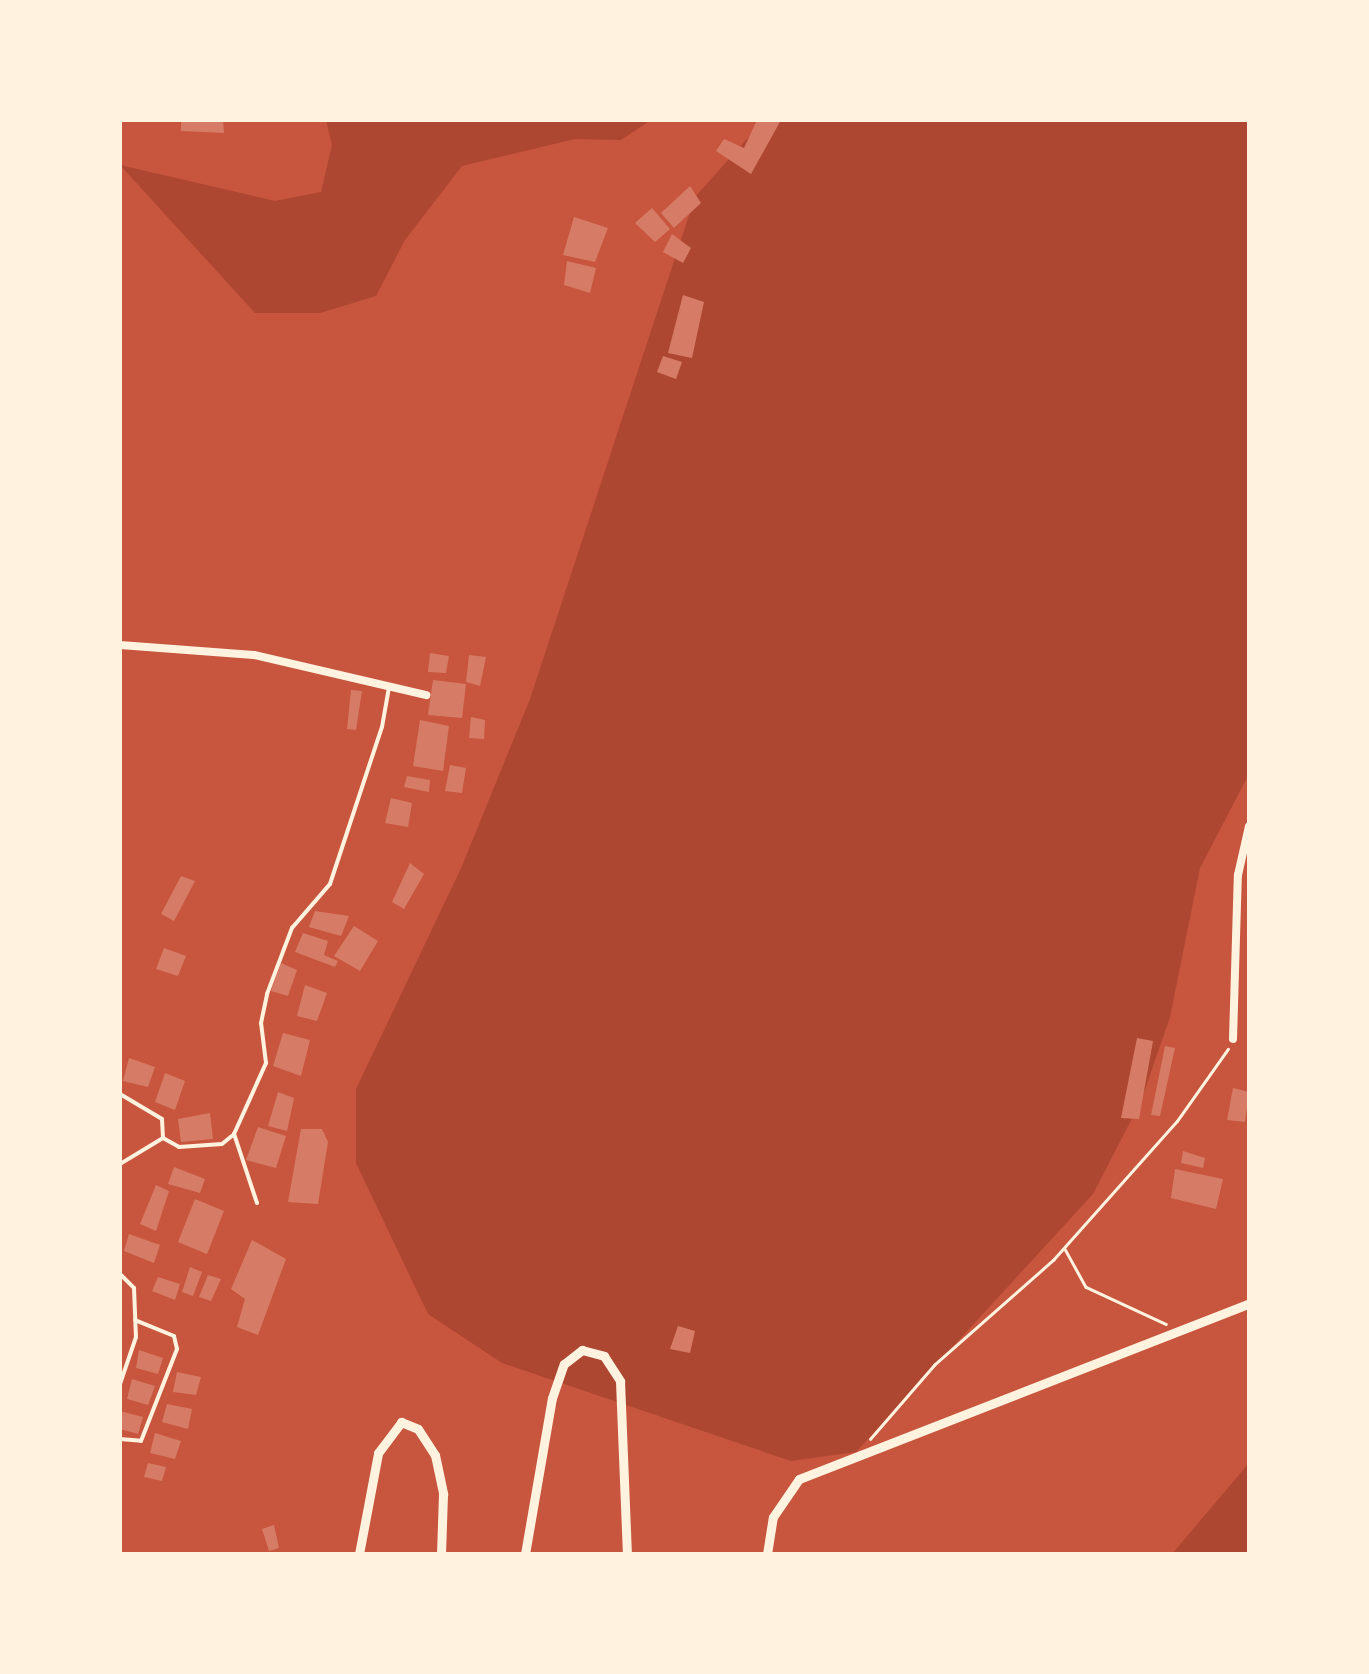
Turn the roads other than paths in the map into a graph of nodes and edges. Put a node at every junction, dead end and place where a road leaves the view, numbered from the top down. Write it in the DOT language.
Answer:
graph roads {
  1 [pos="120,646"];
  2 [pos="389,688"];
  3 [pos="426,695"];
  4 [pos="1249,826"];
  5 [pos="1234,1039"];
  6 [pos="120,1094"];
  7 [pos="234,1134"];
  8 [pos="162,1138"];
  9 [pos="120,1164"];
  10 [pos="257,1203"];
  11 [pos="120,1274"];
  12 [pos="1249,1304"];
  13 [pos="135,1320"];
  14 [pos="120,1384"];
  15 [pos="120,1439"];
  16 [pos="359,1554"];
  17 [pos="441,1554"];
  18 [pos="525,1554"];
  19 [pos="627,1554"];
  20 [pos="767,1554"];
  1 -- 2 [label="street"];
  2 -- 3 [label="street"];
  2 -- 7 [label="lane"];
  4 -- 5 [label="street"];
  6 -- 8 [label="lane"];
  7 -- 8 [label="lane"];
  7 -- 10 [label="lane"];
  8 -- 9 [label="lane"];
  11 -- 13 [label="lane"];
  12 -- 20 [label="street"];
  13 -- 14 [label="lane"];
  13 -- 15 [label="lane"];
  16 -- 17 [label="street"];
  18 -- 19 [label="street"];
}
